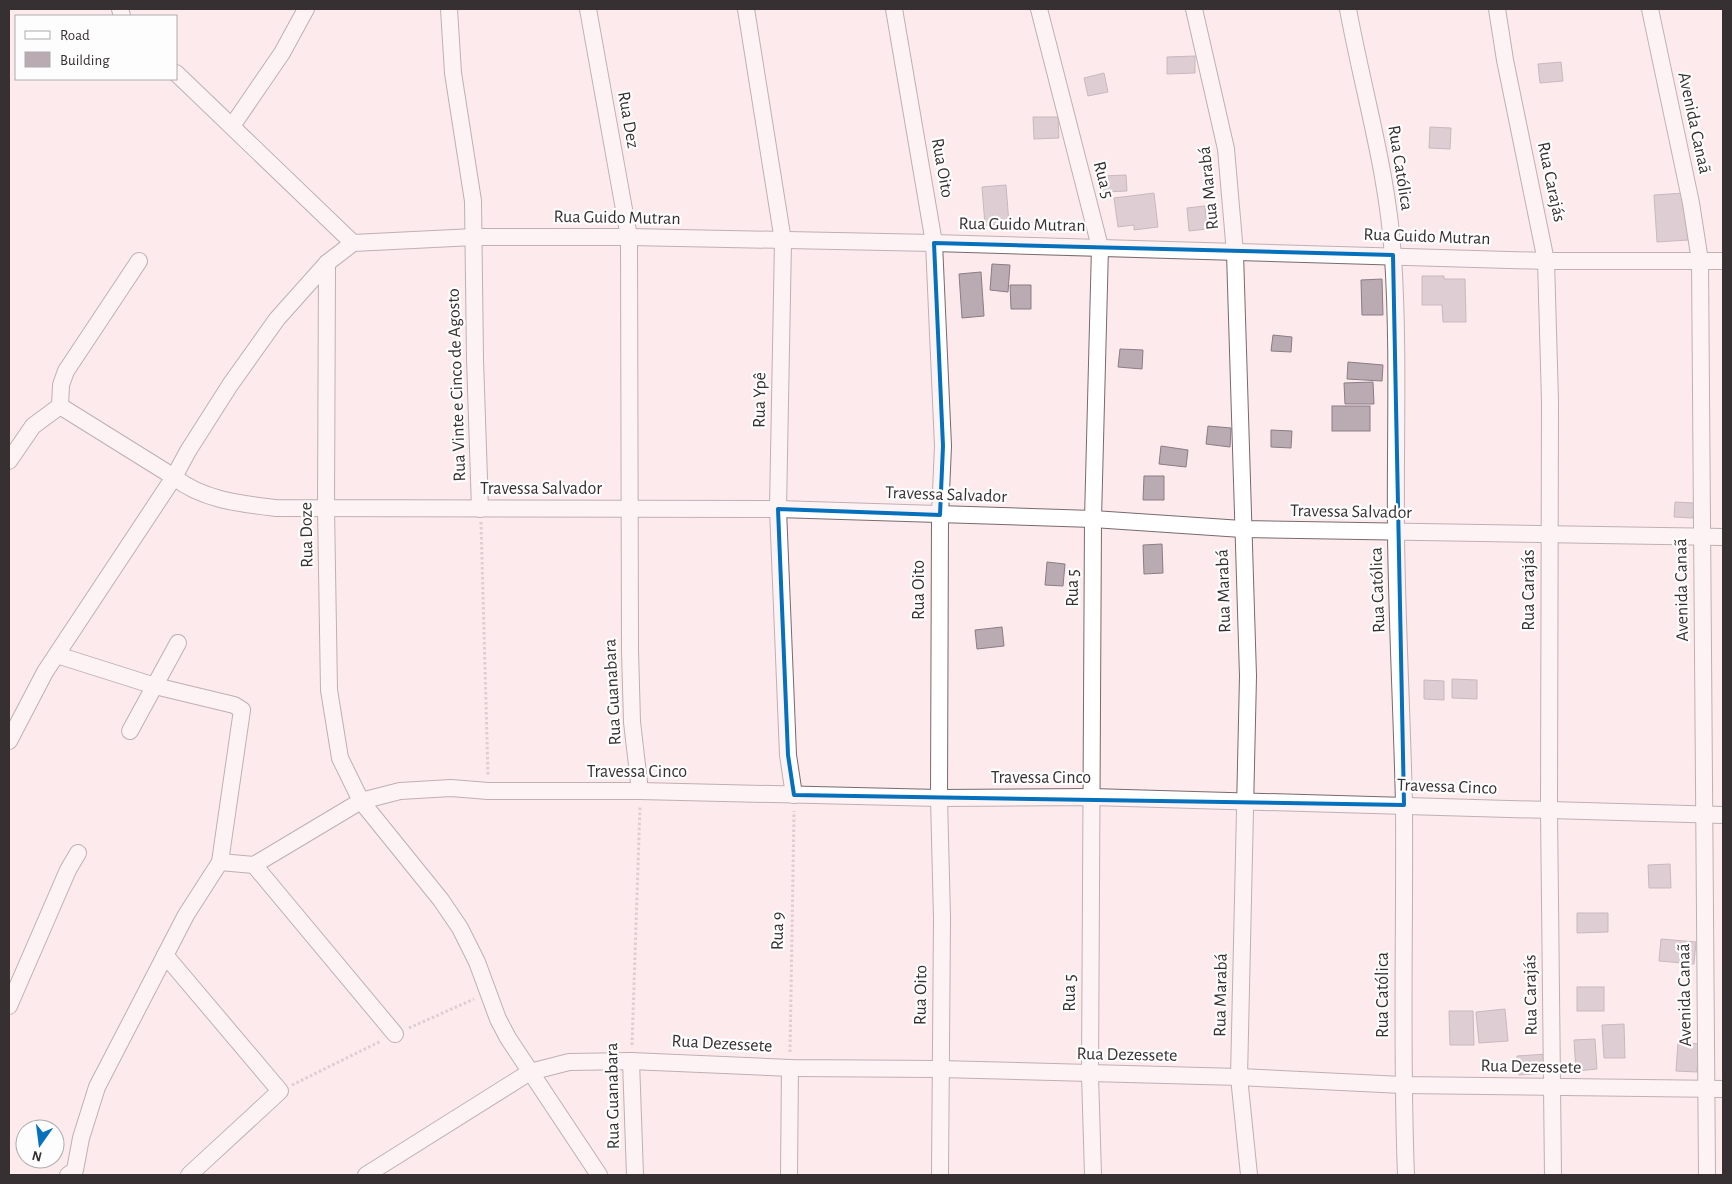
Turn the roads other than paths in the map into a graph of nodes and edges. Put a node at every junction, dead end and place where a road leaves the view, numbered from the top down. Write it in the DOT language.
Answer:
graph roads {
  1 [pos="306,9"];
  2 [pos="449,9"];
  3 [pos="588,9"];
  4 [pos="746,9"];
  5 [pos="894,9"];
  6 [pos="1039,9"];
  7 [pos="1194,9"];
  8 [pos="1348,9"];
  9 [pos="1497,9"];
  10 [pos="1650,9"];
  11 [pos="178,75"];
  12 [pos="232,126"];
  13 [pos="474,237"];
  14 [pos="629,238"];
  15 [pos="783,241"];
  16 [pos="353,243"];
  17 [pos="934,243"];
  18 [pos="1100,247"];
  19 [pos="1235,253"];
  20 [pos="1393,255"];
  21 [pos="139,261"];
  22 [pos="1546,261"];
  23 [pos="1700,261"];
  24 [pos="1723,262"];
  25 [pos="327,263"];
  26 [pos="60,406"];
  27 [pos="9,461"];
  28 [pos="174,477"];
  29 [pos="326,508"];
  30 [pos="480,509"];
  31 [pos="629,509"];
  32 [pos="778,509"];
  33 [pos="940,515"];
  34 [pos="1093,519"];
  35 [pos="1242,529"];
  36 [pos="1396,533"];
  37 [pos="1549,534"];
  38 [pos="1701,536"];
  39 [pos="1723,537"];
  40 [pos="178,643"];
  41 [pos="57,655"];
  42 [pos="155,686"];
  43 [pos="130,731"];
  44 [pos="9,741"];
  45 [pos="640,792"];
  46 [pos="794,794"];
  47 [pos="1091,797"];
  48 [pos="938,798"];
  49 [pos="361,801"];
  50 [pos="1246,801"];
  51 [pos="1404,806"];
  52 [pos="1549,810"];
  53 [pos="1704,814"];
  54 [pos="1723,815"];
  55 [pos="78,853"];
  56 [pos="220,862"];
  57 [pos="254,865"];
  58 [pos="165,955"];
  59 [pos="9,1006"];
  60 [pos="395,1034"];
  61 [pos="631,1061"];
  62 [pos="790,1068"];
  63 [pos="939,1069"];
  64 [pos="530,1072"];
  65 [pos="1090,1075"];
  66 [pos="1239,1077"];
  67 [pos="1402,1085"];
  68 [pos="1552,1088"];
  69 [pos="1723,1089"];
  70 [pos="1706,1091"];
  71 [pos="75,1174"];
  72 [pos="189,1175"];
  73 [pos="366,1175"];
  74 [pos="599,1175"];
  75 [pos="635,1175"];
  76 [pos="789,1175"];
  77 [pos="940,1175"];
  78 [pos="1093,1175"];
  79 [pos="1249,1175"];
  80 [pos="1406,1175"];
  81 [pos="1553,1175"];
  82 [pos="1707,1175"];
  1 -- 12 [label="street"];
  2 -- 13 [label="street, Rua Vinte e Cinco de Agosto"];
  3 -- 14 [label="street, Rua Dez"];
  4 -- 15 [label="street, Rua Ypê"];
  5 -- 17 [label="street, Rua Oito"];
  6 -- 18 [label="street, Rua 5"];
  7 -- 19 [label="street, Rua Marabá"];
  8 -- 20 [label="street, Rua Católica"];
  9 -- 22 [label="street, Rua Carajás"];
  10 -- 23 [label="street, Avenida Canaã"];
  11 -- 12 [label="street"];
  12 -- 16 [label="street"];
  13 -- 14 [label="street, Rua Guido Mutran"];
  13 -- 16 [label="street, Rua Guido Mutran"];
  13 -- 30 [label="street, Rua Vinte e Cinco de Agosto"];
  14 -- 15 [label="street, Rua Guido Mutran"];
  14 -- 31 [label="street, Rua Guanabara"];
  15 -- 17 [label="street, Rua Guido Mutran"];
  15 -- 32 [label="street, Rua Ypê"];
  16 -- 25 [label="street"];
  17 -- 18 [label="street, Rua Guido Mutran"];
  17 -- 33 [label="street, Rua Oito"];
  18 -- 19 [label="street, Rua Guido Mutran"];
  18 -- 34 [label="street, Rua 5"];
  19 -- 20 [label="street, Rua Guido Mutran"];
  19 -- 35 [label="street, Rua Marabá"];
  20 -- 22 [label="street, Rua Guido Mutran"];
  20 -- 36 [label="street, Rua Católica"];
  21 -- 26 [label="street"];
  22 -- 23 [label="street, Rua Guido Mutran"];
  22 -- 37 [label="street, Rua Carajás"];
  23 -- 24 [label="street, Rua Guido Mutran"];
  23 -- 38 [label="street, Avenida Canaã"];
  25 -- 28 [label="street"];
  25 -- 29 [label="street, Rua Doze"];
  26 -- 27 [label="street"];
  26 -- 28 [label="street, Travessa Salvador"];
  28 -- 29 [label="street, Travessa Salvador"];
  28 -- 41 [label="street"];
  29 -- 30 [label="street, Travessa Salvador"];
  29 -- 49 [label="street, Rua Doze"];
  30 -- 31 [label="street, Travessa Salvador"];
  31 -- 32 [label="street, Travessa Salvador"];
  31 -- 45 [label="street, Rua Guanabara"];
  32 -- 33 [label="street, Travessa Salvador"];
  32 -- 46 [label="street, Rua Ypê"];
  33 -- 34 [label="street, Travessa Salvador"];
  33 -- 48 [label="street, Rua Oito"];
  34 -- 35 [label="street, Travessa Salvador"];
  34 -- 47 [label="street, Rua 5"];
  35 -- 36 [label="street, Travessa Salvador"];
  35 -- 50 [label="street, Rua Marabá"];
  36 -- 37 [label="street, Travessa Salvador"];
  36 -- 51 [label="street, Rua Católica"];
  37 -- 38 [label="street, Travessa Salvador"];
  37 -- 52 [label="street, Rua Carajás"];
  38 -- 39 [label="street, Travessa Salvador"];
  38 -- 53 [label="street, Avenida Canaã"];
  40 -- 42 [label="street"];
  41 -- 42 [label="street"];
  41 -- 44 [label="street"];
  42 -- 43 [label="street"];
  42 -- 56 [label="street"];
  45 -- 46 [label="street, Travessa Cinco"];
  45 -- 49 [label="street, Travessa Cinco"];
  46 -- 48 [label="street, Travessa Cinco"];
  47 -- 48 [label="street, Travessa Cinco"];
  47 -- 50 [label="street, Travessa Cinco"];
  47 -- 65 [label="street, Rua 5"];
  48 -- 63 [label="street, Rua Oito"];
  49 -- 57 [label="street, Travessa Cinco"];
  49 -- 64 [label="street, Rua Doze"];
  50 -- 51 [label="street, Travessa Cinco"];
  50 -- 66 [label="street, Rua Marabá"];
  51 -- 52 [label="street, Travessa Cinco"];
  51 -- 67 [label="street, Rua Católica"];
  52 -- 53 [label="street, Travessa Cinco"];
  52 -- 68 [label="street, Rua Carajás"];
  53 -- 54 [label="street, Travessa Cinco"];
  53 -- 70 [label="street, Avenida Canaã"];
  55 -- 59 [label="street"];
  56 -- 57 [label="street"];
  56 -- 58 [label="street"];
  57 -- 60 [label="street"];
  58 -- 71 [label="street"];
  58 -- 72 [label="street"];
  61 -- 62 [label="street, Rua Dezessete"];
  61 -- 64 [label="street, Rua Dezessete"];
  61 -- 75 [label="street, Rua Guanabara"];
  62 -- 63 [label="street, Rua Dezessete"];
  62 -- 76 [label="street"];
  63 -- 65 [label="street, Rua Dezessete"];
  63 -- 77 [label="street, Rua Oito"];
  64 -- 73 [label="street, Rua Dezessete"];
  64 -- 74 [label="street, Rua Doze"];
  65 -- 66 [label="street, Rua Dezessete"];
  65 -- 78 [label="street, Rua 5"];
  66 -- 67 [label="street, Rua Dezessete"];
  66 -- 79 [label="street, Rua Marabá"];
  67 -- 68 [label="street, Rua Dezessete"];
  67 -- 80 [label="street, Rua Católica"];
  68 -- 70 [label="street, Rua Dezessete"];
  68 -- 81 [label="street, Rua Carajás"];
  69 -- 70 [label="street, Rua Dezessete"];
  70 -- 82 [label="street, Avenida Canaã"];
}
